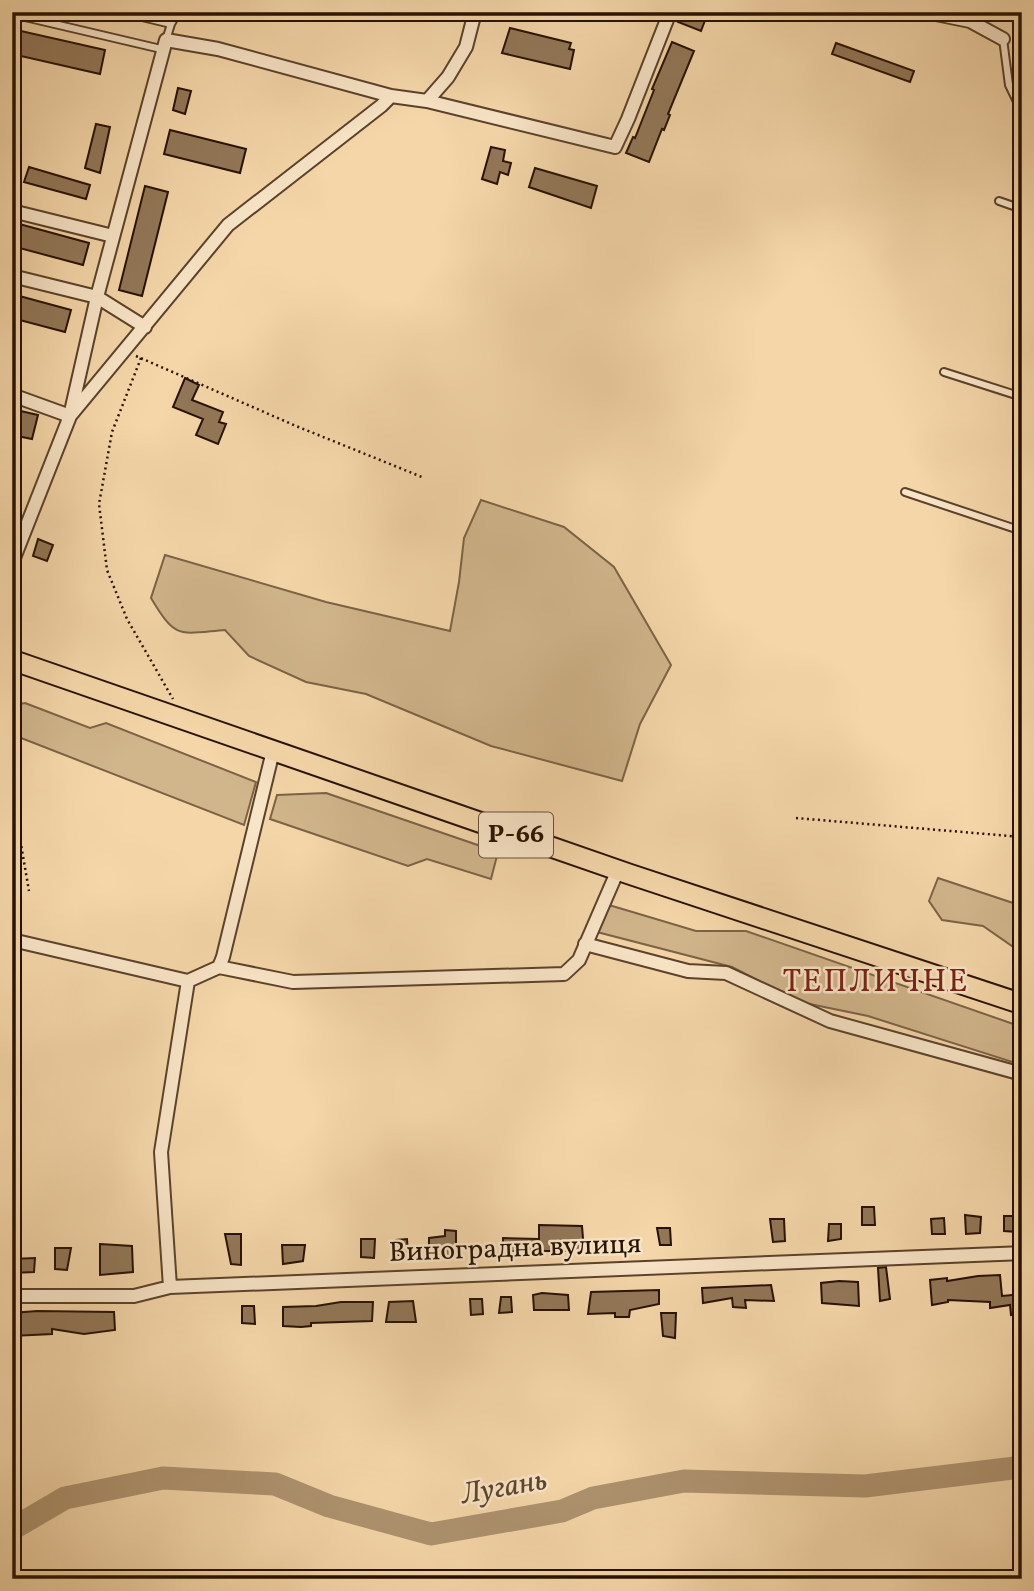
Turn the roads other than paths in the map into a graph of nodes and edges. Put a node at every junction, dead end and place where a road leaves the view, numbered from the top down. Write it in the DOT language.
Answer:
graph roads {
  1 [pos="121,12"];
  2 [pos="177,12"];
  3 [pos="475,12"];
  4 [pos="670,12"];
  5 [pos="926,12"];
  6 [pos="12,14"];
  7 [pos="171,24"];
  8 [pos="1003,39"];
  9 [pos="163,45"];
  10 [pos="391,96"];
  11 [pos="427,101"];
  12 [pos="1022,112"];
  13 [pos="999,201"];
  14 [pos="1022,209"];
  15 [pos="12,211"];
  16 [pos="113,236"];
  17 [pos="12,276"];
  18 [pos="97,297"];
  19 [pos="145,327"];
  20 [pos="944,372"];
  21 [pos="12,395"];
  22 [pos="1022,397"];
  23 [pos="70,416"];
  24 [pos="905,492"];
  25 [pos="1022,531"];
  26 [pos="12,563"];
  27 [pos="12,660"];
  28 [pos="273,751"];
  29 [pos="618,870"];
  30 [pos="12,940"];
  31 [pos="585,944"];
  32 [pos="219,967"];
  33 [pos="188,981"];
  34 [pos="1022,1004"];
  35 [pos="1022,1074"];
  36 [pos="1022,1253"];
  37 [pos="170,1287"];
  38 [pos="12,1296"];
  1 -- 7 [label="lane"];
  2 -- 7 [label="lane"];
  3 -- 11 [label="street"];
  4 -- 11 [label="street"];
  5 -- 8 [label="street"];
  6 -- 9 [label="lane"];
  7 -- 9 [label="lane"];
  8 -- 12 [label="lane"];
  9 -- 10 [label="street"];
  9 -- 16 [label="street"];
  10 -- 11 [label="street"];
  10 -- 19 [label="street"];
  13 -- 14 [label="lane"];
  15 -- 16 [label="street"];
  16 -- 18 [label="street"];
  17 -- 18 [label="street"];
  18 -- 19 [label="street"];
  18 -- 23 [label="street"];
  19 -- 23 [label="street"];
  20 -- 22 [label="lane"];
  21 -- 23 [label="street"];
  23 -- 26 [label="street"];
  24 -- 25 [label="lane"];
  27 -- 28 [label="main road, Р-66"];
  28 -- 29 [label="main road, Р-66"];
  28 -- 32 [label="street"];
  29 -- 31 [label="street"];
  29 -- 34 [label="main road, Р-66"];
  30 -- 33 [label="street"];
  31 -- 32 [label="street"];
  31 -- 35 [label="street"];
  32 -- 33 [label="street"];
  33 -- 37 [label="street"];
  36 -- 37 [label="street, Виноградна вулиця"];
  37 -- 38 [label="street, Виноградна вулиця"];
}
